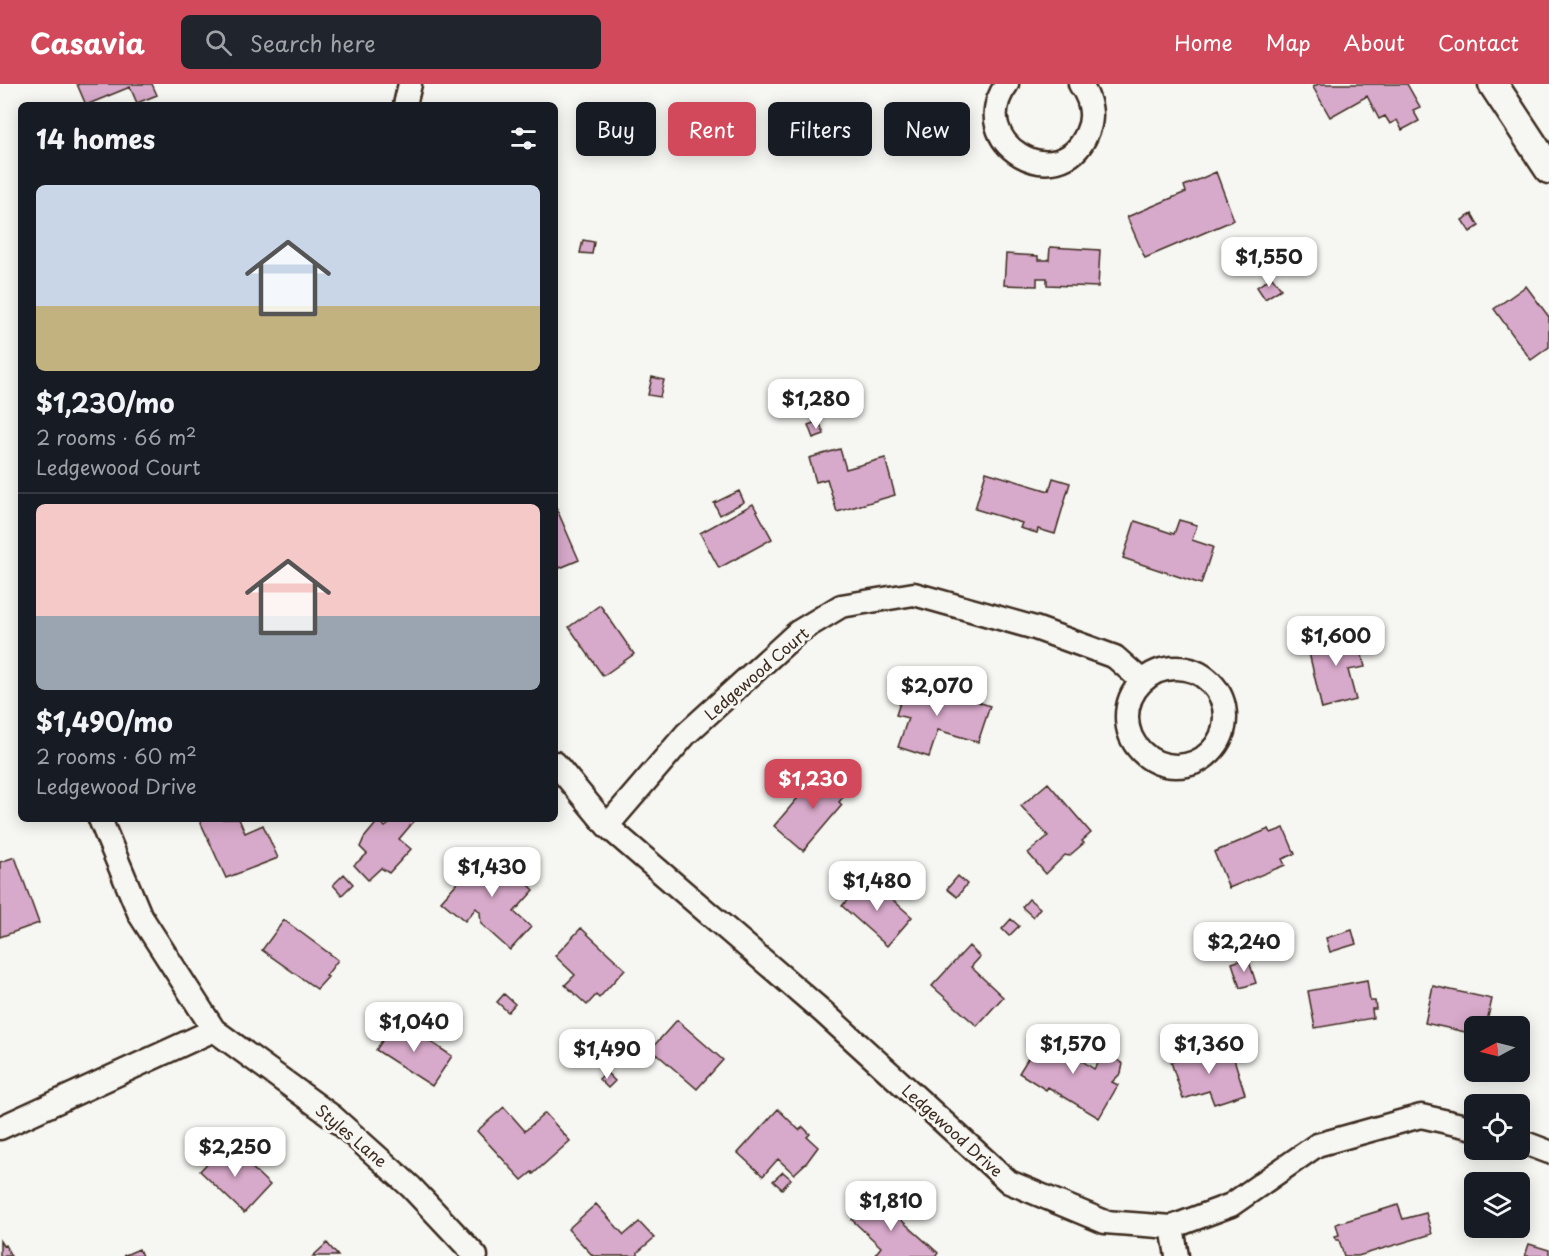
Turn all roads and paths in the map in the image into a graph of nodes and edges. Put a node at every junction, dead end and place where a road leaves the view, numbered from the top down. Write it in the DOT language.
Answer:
graph roads {
  1 [pos="410,84"];
  2 [pos="1007,84"];
  3 [pos="1493,84"];
  4 [pos="1088,86"];
  5 [pos="406,102"];
  6 [pos="1549,169"];
  7 [pos="1142,681"];
  8 [pos="558,767"];
  9 [pos="101,822"];
  10 [pos="607,826"];
  11 [pos="214,1030"];
  12 [pos="1464,1126"];
  13 [pos="0,1128"];
  14 [pos="1530,1145"];
  15 [pos="1549,1152"];
  16 [pos="1172,1227"];
  17 [pos="476,1256"];
  18 [pos="1177,1256"];
  1 -- 5 [label="street"];
  2 -- 4 [label="street"];
  3 -- 6 [label="street"];
  7 -- 7 [label="street"];
  7 -- 10 [label="street, Ledgewood Court"];
  8 -- 10 [label="street, Ledgewood Drive"];
  9 -- 11 [label="street, Styles Lane"];
  10 -- 16 [label="street, Ledgewood Drive"];
  11 -- 13 [label="street"];
  11 -- 17 [label="street, Styles Lane"];
  12 -- 16 [label="street, Ledgewood Drive"];
  14 -- 15 [label="street"];
  16 -- 18 [label="street"];
}
